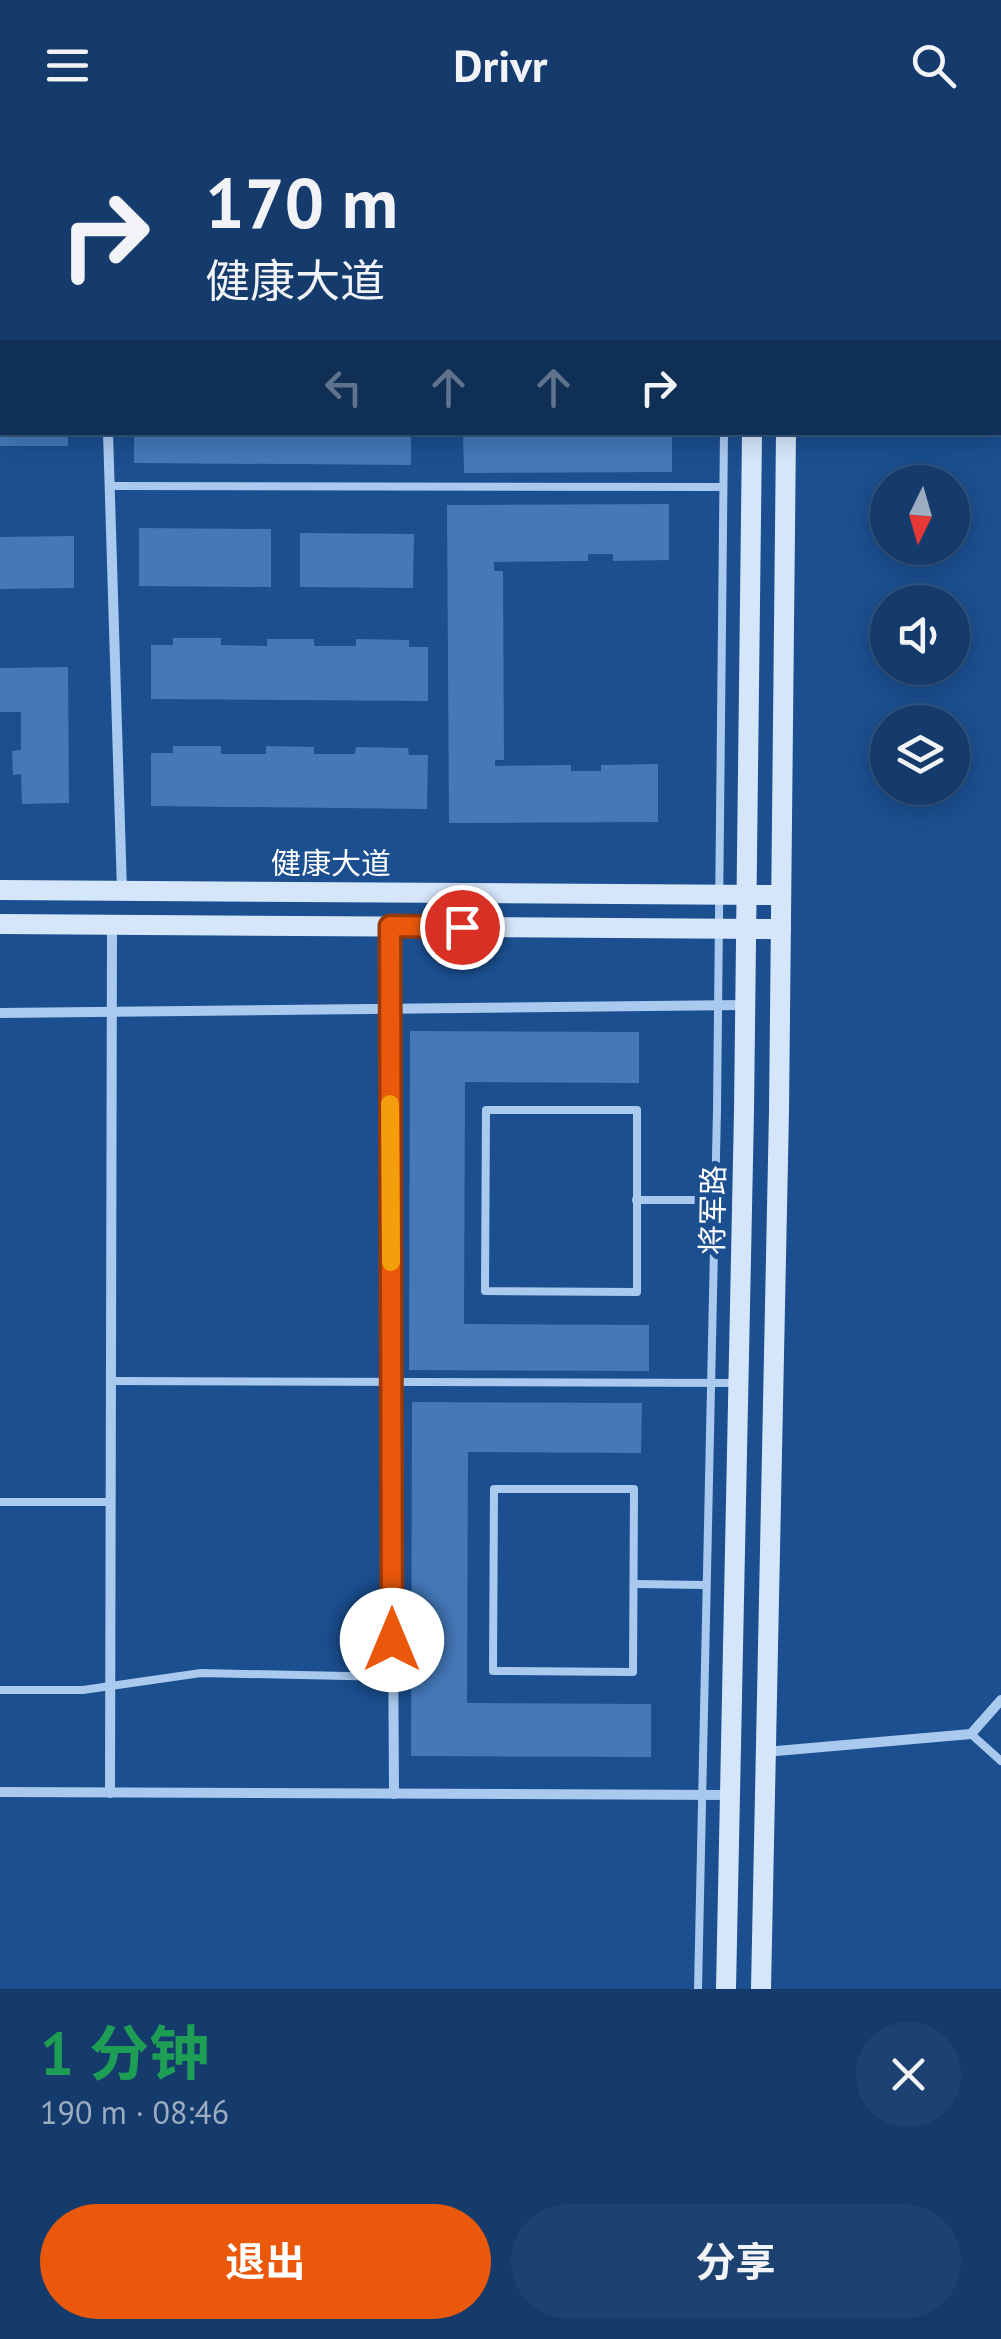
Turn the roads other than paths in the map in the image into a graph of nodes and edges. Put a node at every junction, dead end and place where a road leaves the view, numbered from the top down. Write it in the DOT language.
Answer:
graph roads {
  1 [pos="108,435"];
  2 [pos="724,435"];
  3 [pos="752,435"];
  4 [pos="786,435"];
  5 [pos="110,486"];
  6 [pos="723,487"];
  7 [pos="0,890"];
  8 [pos="122,891"];
  9 [pos="718,894"];
  10 [pos="747,894"];
  11 [pos="782,895"];
  12 [pos="0,924"];
  13 [pos="112,925"];
  14 [pos="390,926"];
  15 [pos="718,928"];
  16 [pos="746,929"];
  17 [pos="781,929"];
  18 [pos="746,1005"];
  19 [pos="718,1006"];
  20 [pos="390,1009"];
  21 [pos="112,1012"];
  22 [pos="0,1013"];
  23 [pos="636,1200"];
  24 [pos="714,1200"];
  25 [pos="111,1381"];
  26 [pos="392,1382"];
  27 [pos="711,1383"];
  28 [pos="739,1383"];
  29 [pos="0,1502"];
  30 [pos="110,1502"];
  31 [pos="634,1584"];
  32 [pos="706,1585"];
  33 [pos="393,1677"];
  34 [pos="110,1686"];
  35 [pos="0,1690"];
  36 [pos="1001,1700"];
  37 [pos="971,1734"];
  38 [pos="766,1752"];
  39 [pos="1001,1761"];
  40 [pos="0,1792"];
  41 [pos="110,1793"];
  42 [pos="394,1794"];
  43 [pos="702,1795"];
  44 [pos="730,1795"];
  45 [pos="698,1989"];
  46 [pos="726,1989"];
  47 [pos="761,1989"];
  1 -- 5 [label="street"];
  2 -- 6 [label="lane"];
  3 -- 10 [label="main road, 将军路"];
  4 -- 11 [label="main road"];
  5 -- 6 [label="lane"];
  5 -- 8 [label="street"];
  6 -- 9 [label="lane"];
  7 -- 8 [label="main road, 健康大道"];
  8 -- 9 [label="main road, 健康大道"];
  9 -- 10 [label="main road, 健康大道"];
  9 -- 15 [label="lane"];
  10 -- 11 [label="main road, 健康大道"];
  10 -- 16 [label="main road, 将军路"];
  11 -- 17 [label="main road"];
  12 -- 13 [label="main road"];
  13 -- 14 [label="main road"];
  13 -- 21 [label="street"];
  14 -- 15 [label="main road"];
  14 -- 20 [label="street"];
  15 -- 16 [label="main road"];
  15 -- 19 [label="lane"];
  16 -- 17 [label="main road"];
  16 -- 18 [label="main road, 将军路"];
  17 -- 38 [label="main road"];
  18 -- 19 [label="street"];
  18 -- 28 [label="main road, 将军路"];
  19 -- 20 [label="street"];
  19 -- 24 [label="lane"];
  20 -- 21 [label="street"];
  20 -- 26 [label="street"];
  21 -- 22 [label="street"];
  21 -- 25 [label="street"];
  23 -- 23 [label="lane"];
  23 -- 24 [label="lane"];
  24 -- 27 [label="lane"];
  25 -- 26 [label="lane"];
  25 -- 30 [label="street"];
  26 -- 27 [label="lane"];
  26 -- 33 [label="street"];
  27 -- 28 [label="lane"];
  27 -- 32 [label="lane"];
  28 -- 44 [label="main road, 将军路"];
  29 -- 30 [label="lane"];
  30 -- 34 [label="street"];
  31 -- 31 [label="lane"];
  31 -- 32 [label="lane"];
  32 -- 43 [label="lane"];
  33 -- 34 [label="lane"];
  33 -- 42 [label="street"];
  34 -- 35 [label="lane"];
  34 -- 41 [label="street"];
  36 -- 37 [label="street"];
  37 -- 38 [label="street"];
  37 -- 39 [label="lane"];
  38 -- 47 [label="main road"];
  40 -- 41 [label="street"];
  41 -- 42 [label="street"];
  42 -- 43 [label="street"];
  43 -- 44 [label="street"];
  43 -- 45 [label="lane"];
  44 -- 46 [label="main road, 将军路"];
}
